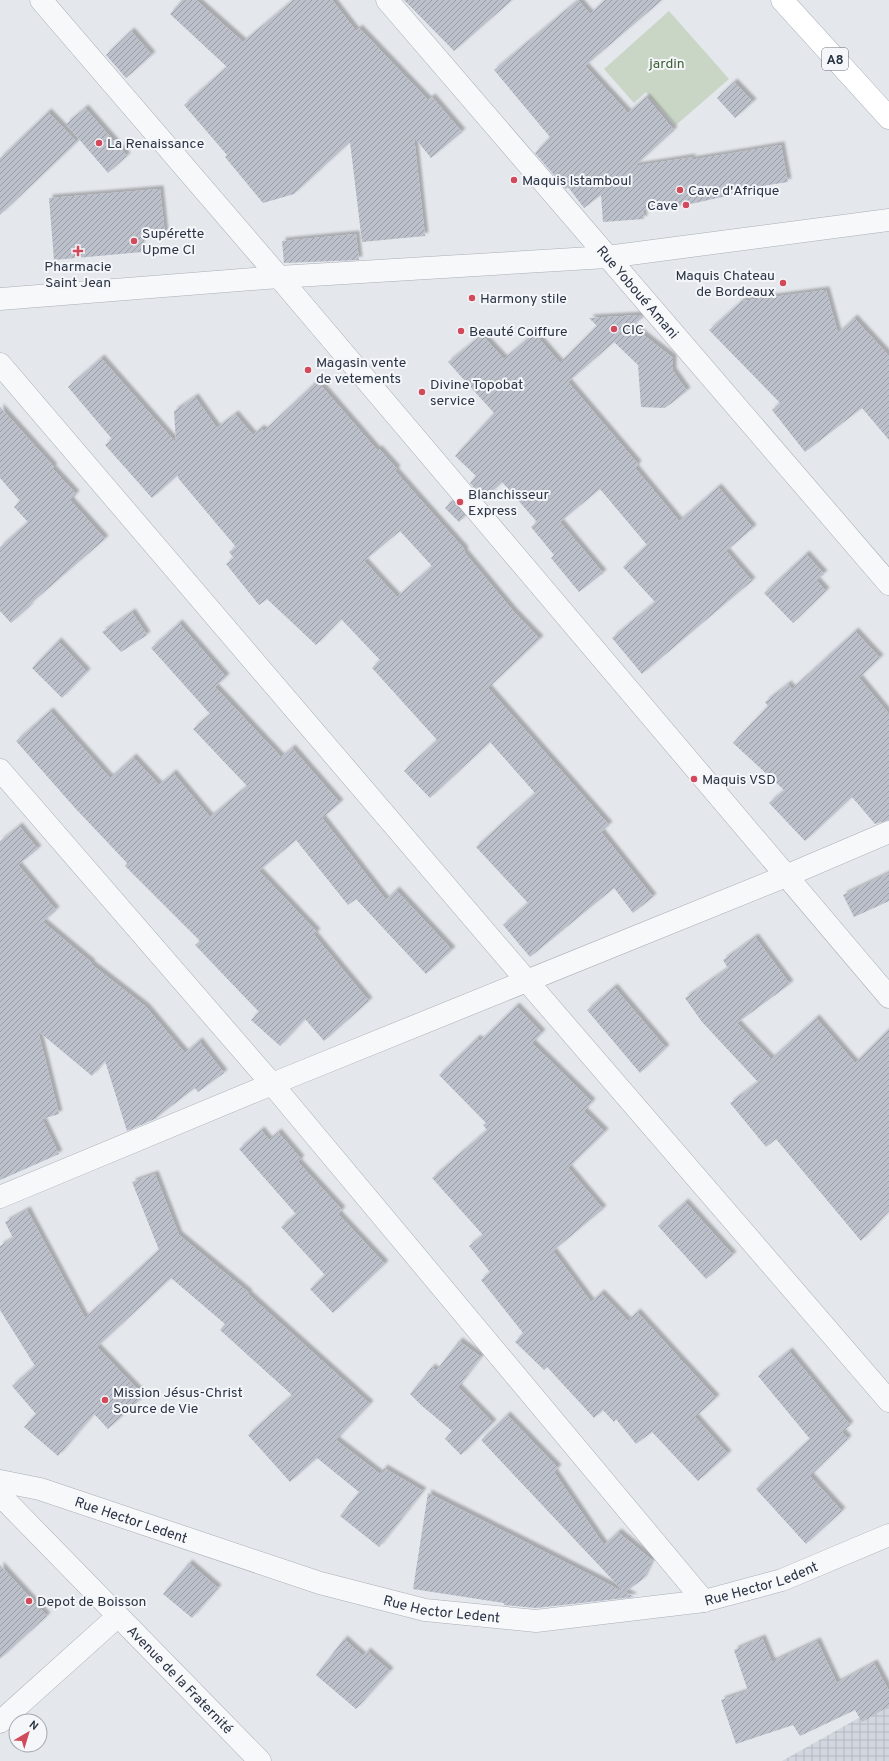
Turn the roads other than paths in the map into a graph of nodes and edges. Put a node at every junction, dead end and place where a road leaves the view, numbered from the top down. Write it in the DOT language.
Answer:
graph roads {
  1 [pos="41,0"];
  2 [pos="388,0"];
  3 [pos="791,3"];
  4 [pos="889,118"];
  5 [pos="889,220"];
  6 [pos="607,257"];
  7 [pos="279,277"];
  8 [pos="0,299"];
  9 [pos="0,364"];
  10 [pos="889,584"];
  11 [pos="0,770"];
  12 [pos="889,832"];
  13 [pos="786,876"];
  14 [pos="527,981"];
  15 [pos="889,997"];
  16 [pos="272,1084"];
  17 [pos="0,1197"];
  18 [pos="889,1401"];
  19 [pos="0,1481"];
  20 [pos="0,1495"];
  21 [pos="889,1535"];
  22 [pos="704,1601"];
  23 [pos="118,1616"];
  24 [pos="0,1722"];
  25 [pos="260,1761"];
  1 -- 7 [label="street"];
  2 -- 6 [label="street, Rue Yoboué Amani"];
  3 -- 4 [label="main road, A8"];
  5 -- 6 [label="street"];
  6 -- 7 [label="street"];
  6 -- 10 [label="street, Rue Yoboué Amani"];
  7 -- 8 [label="street"];
  7 -- 13 [label="street"];
  9 -- 14 [label="street"];
  11 -- 16 [label="street"];
  12 -- 13 [label="street"];
  13 -- 14 [label="street"];
  13 -- 15 [label="street"];
  14 -- 16 [label="street"];
  14 -- 18 [label="street"];
  16 -- 17 [label="street"];
  16 -- 22 [label="street"];
  19 -- 22 [label="street, Rue Hector Ledent"];
  20 -- 23 [label="street, Avenue de la Fraternité"];
  21 -- 22 [label="street, Rue Hector Ledent"];
  23 -- 24 [label="street"];
  23 -- 25 [label="street, Avenue de la Fraternité"];
}
